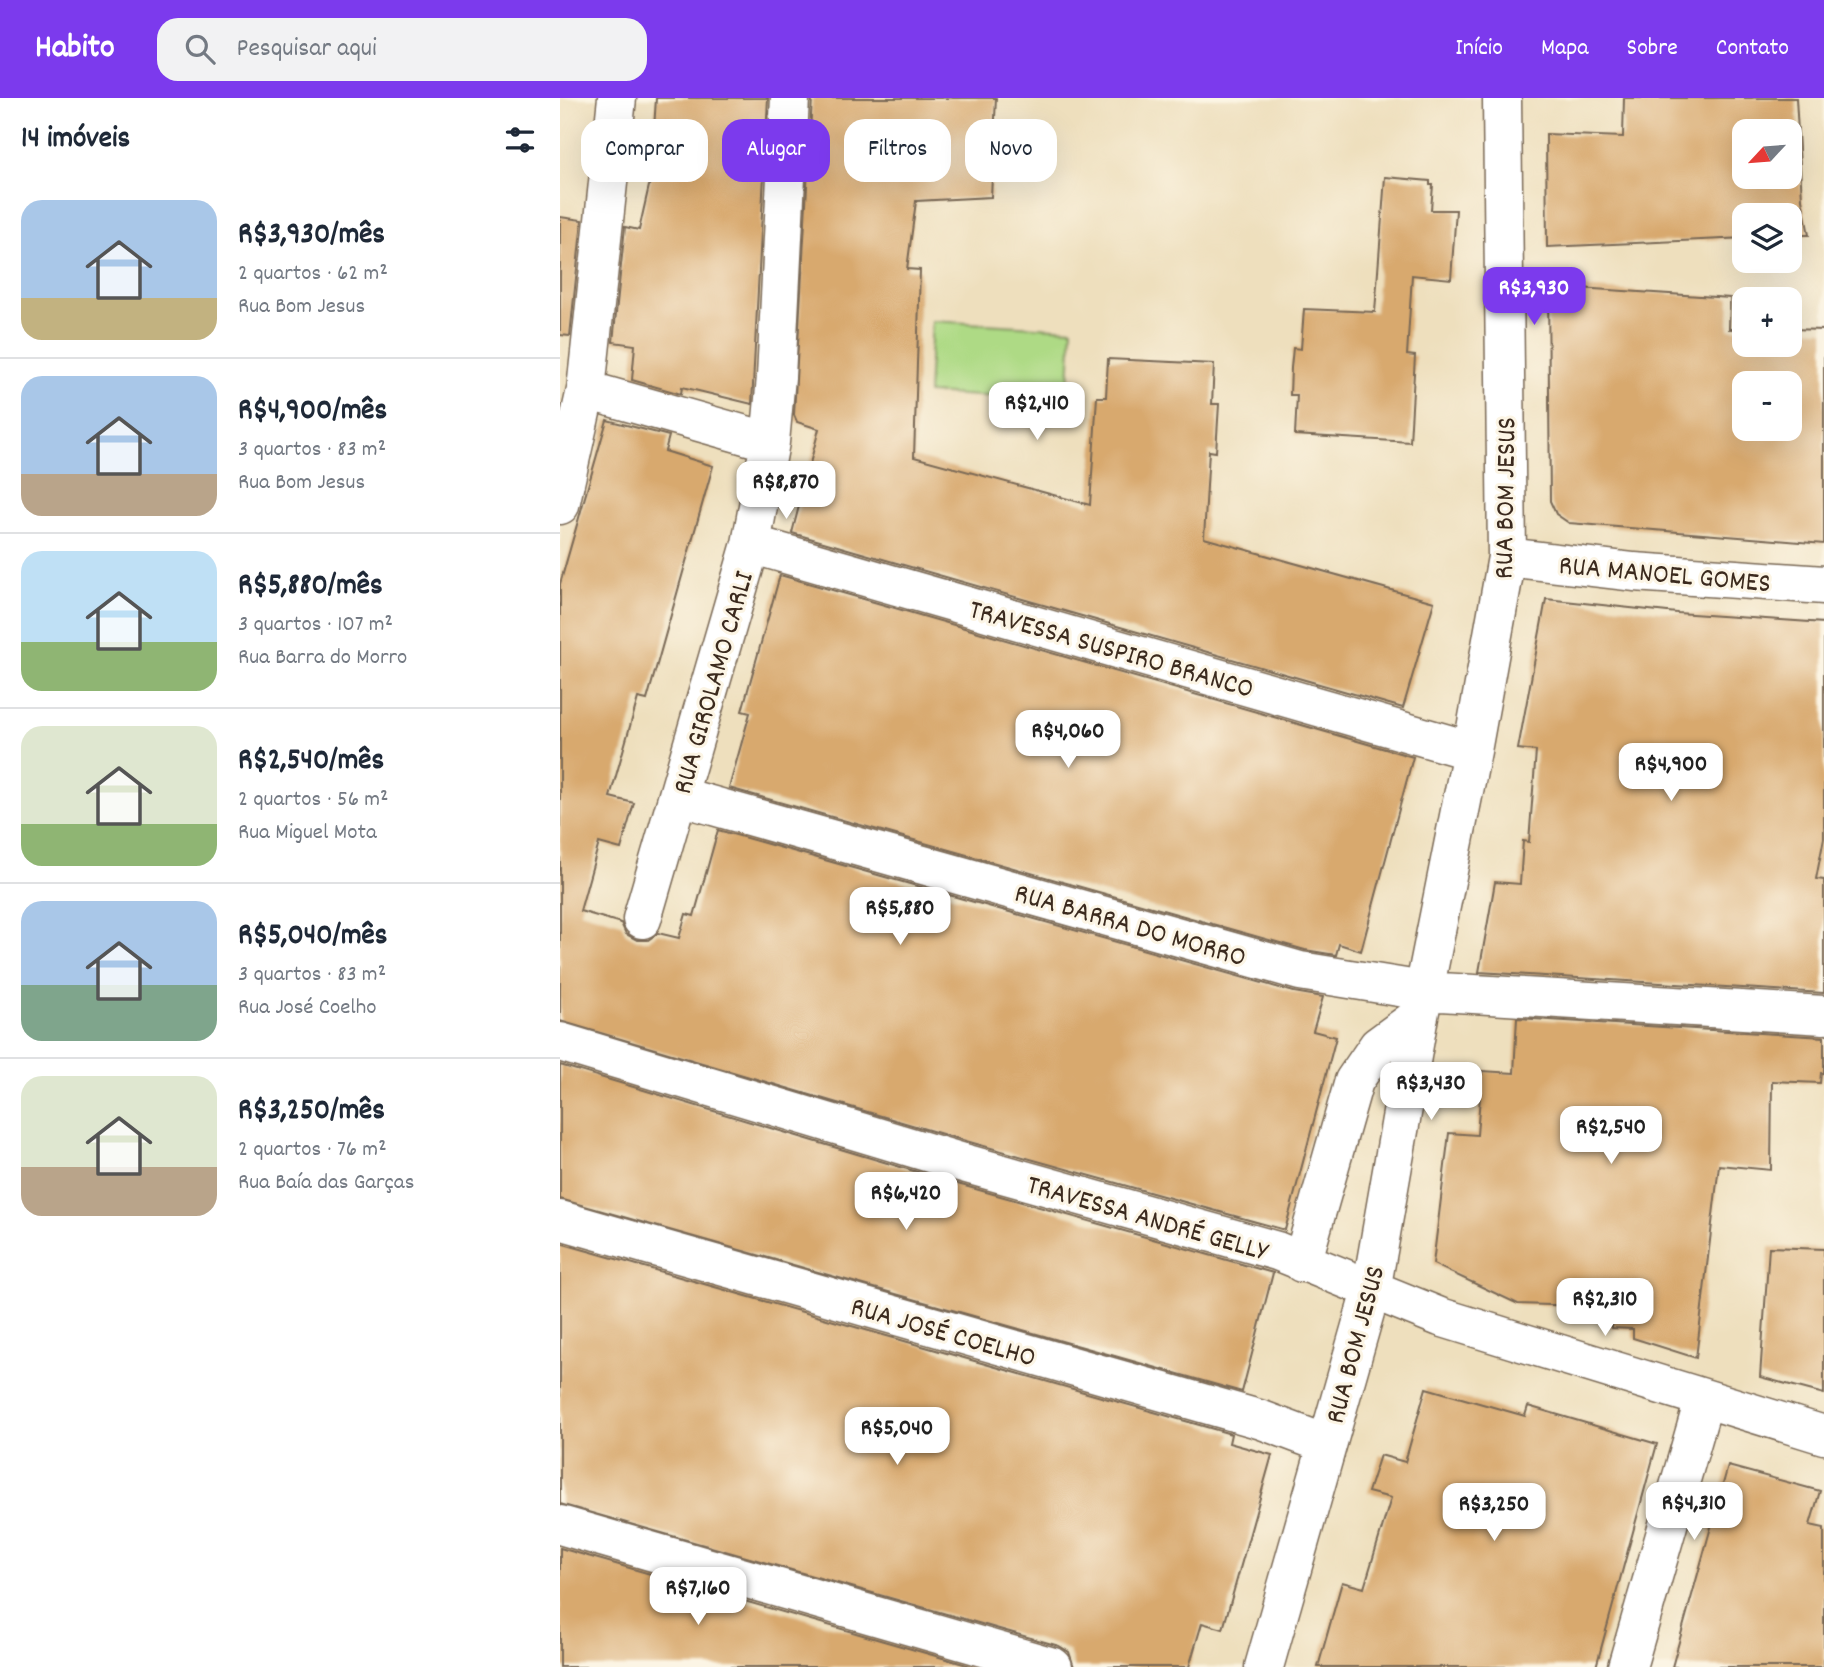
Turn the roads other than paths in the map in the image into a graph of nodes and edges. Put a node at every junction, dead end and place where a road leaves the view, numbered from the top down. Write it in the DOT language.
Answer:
graph roads {
  1 [pos="617,98"];
  2 [pos="790,98"];
  3 [pos="1502,98"];
  4 [pos="586,390"];
  5 [pos="770,442"];
  6 [pos="560,505"];
  7 [pos="751,544"];
  8 [pos="1507,557"];
  9 [pos="1824,585"];
  10 [pos="1472,751"];
  11 [pos="678,796"];
  12 [pos="642,919"];
  13 [pos="1422,1003"];
  14 [pos="1824,1015"];
  15 [pos="560,1042"];
  16 [pos="560,1220"];
  17 [pos="1302,1263"];
  18 [pos="1371,1291"];
  19 [pos="1704,1400"];
  20 [pos="1824,1434"];
  21 [pos="1326,1444"];
  22 [pos="560,1525"];
  23 [pos="1053,1667"];
  24 [pos="1264,1667"];
  25 [pos="1627,1667"];
  1 -- 4 [label="street"];
  2 -- 5 [label="street, RUA GIROLAMO CARLI"];
  3 -- 8 [label="street, RUA BOM JESUS"];
  4 -- 5 [label="street"];
  4 -- 6 [label="street"];
  5 -- 7 [label="street, RUA GIROLAMO CARLI"];
  7 -- 10 [label="street, TRAVESSA SUSPIRO BRANCO"];
  7 -- 11 [label="street, RUA GIROLAMO CARLI"];
  8 -- 9 [label="street, RUA MANOEL GOMES"];
  8 -- 10 [label="street, RUA BOM JESUS"];
  10 -- 13 [label="street, RUA BOM JESUS"];
  11 -- 12 [label="street, RUA GIROLAMO CARLI"];
  11 -- 13 [label="street, RUA BARRA DO MORRO"];
  13 -- 14 [label="street, RUA BARRA DO MORRO"];
  13 -- 17 [label="street"];
  13 -- 18 [label="street, RUA BOM JESUS"];
  15 -- 17 [label="street, TRAVESSA ANDRÉ GELLY"];
  16 -- 21 [label="street, RUA JOSÉ COELHO"];
  17 -- 18 [label="street, TRAVESSA ANDRÉ GELLY"];
  18 -- 19 [label="street, TRAVESSA ANDRÉ GELLY"];
  18 -- 21 [label="street, RUA BOM JESUS"];
  19 -- 20 [label="street, TRAVESSA ANDRÉ GELLY"];
  19 -- 25 [label="street"];
  21 -- 24 [label="street, RUA BOM JESUS"];
  22 -- 23 [label="street"];
}
